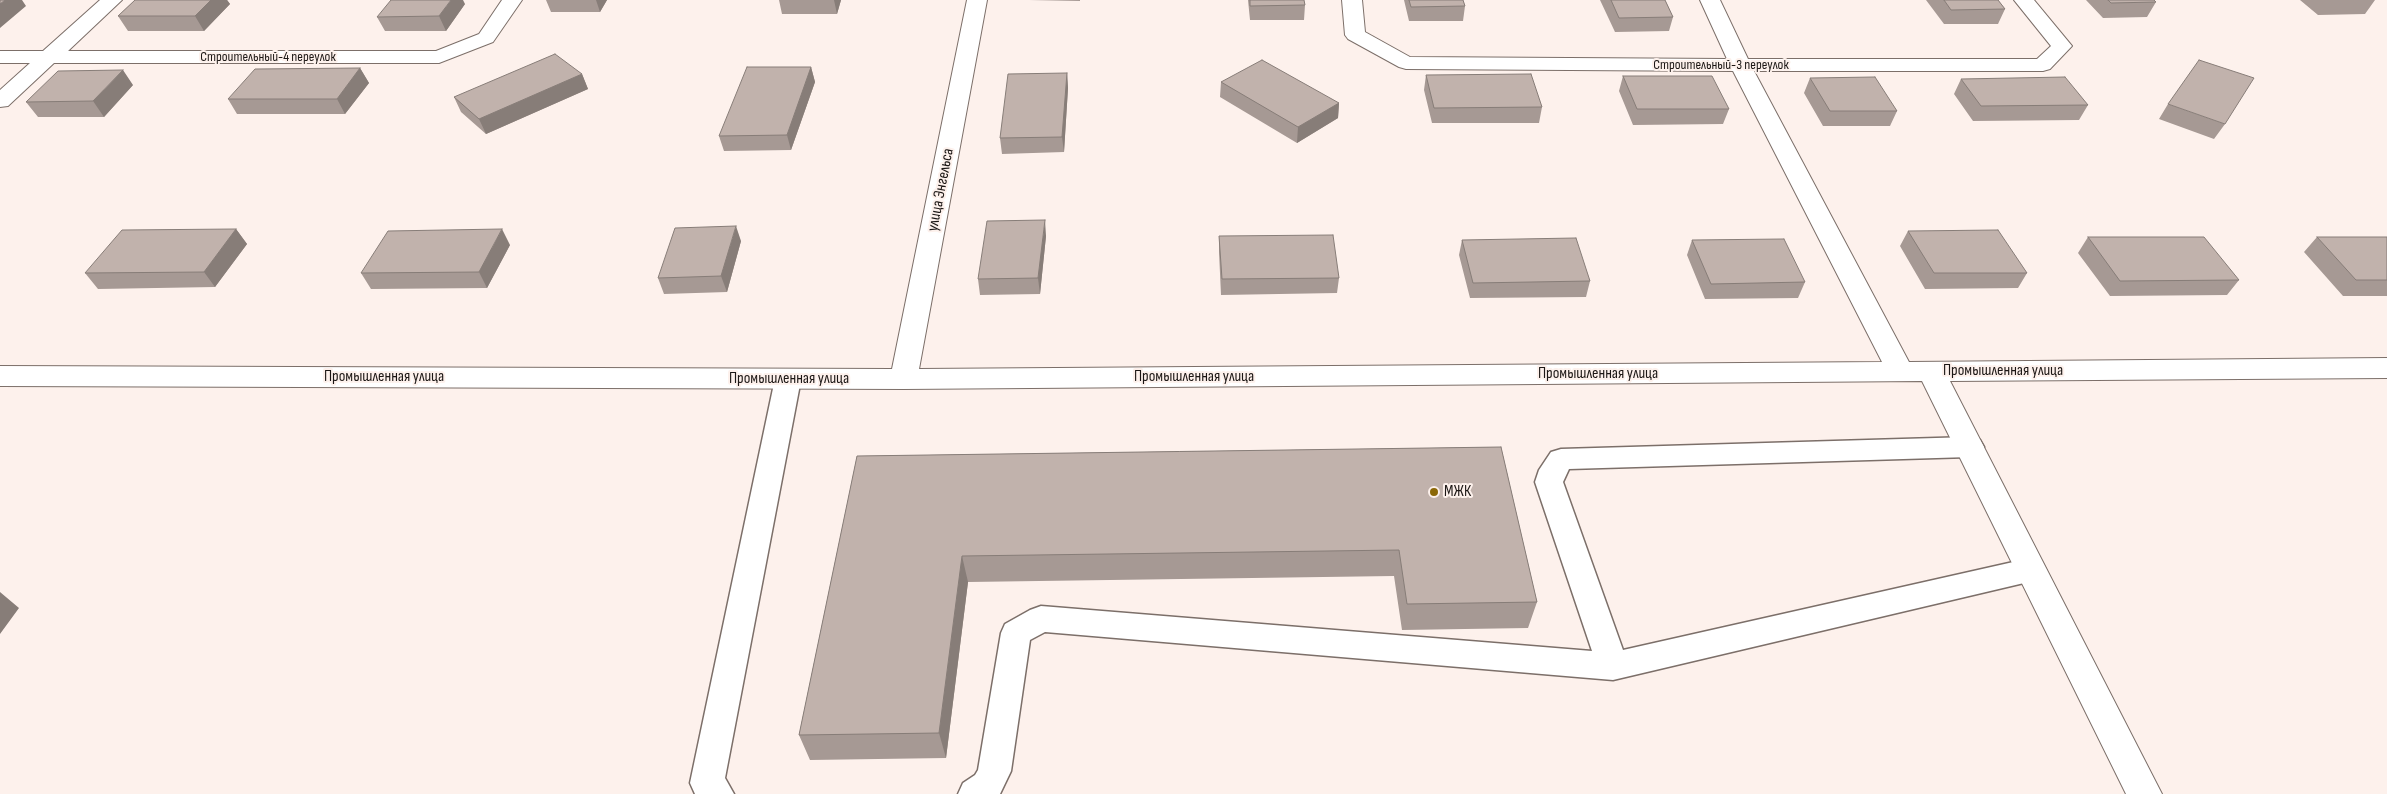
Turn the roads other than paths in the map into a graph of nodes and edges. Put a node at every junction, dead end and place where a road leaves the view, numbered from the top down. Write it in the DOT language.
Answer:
graph roads {
  1 [pos="112,0"];
  2 [pos="512,0"];
  3 [pos="977,0"];
  4 [pos="1352,0"];
  5 [pos="1710,0"];
  6 [pos="2024,0"];
  7 [pos="0,57"];
  8 [pos="49,57"];
  9 [pos="1740,66"];
  10 [pos="0,101"];
  11 [pos="2387,368"];
  12 [pos="1900,372"];
  13 [pos="1932,372"];
  14 [pos="0,376"];
  15 [pos="788,378"];
  16 [pos="904,379"];
  17 [pos="1970,446"];
  18 [pos="2031,570"];
  19 [pos="1613,666"];
  20 [pos="717,794"];
  21 [pos="975,794"];
  22 [pos="2144,794"];
  1 -- 8 [label="street"];
  2 -- 8 [label="street, Строительный-4 переулок"];
  3 -- 16 [label="street, улица Энгельса"];
  4 -- 9 [label="street, Строительный-3 переулок"];
  5 -- 9 [label="street"];
  6 -- 9 [label="street, Строительный-3 переулок"];
  7 -- 8 [label="street, Строительный-4 переулок"];
  8 -- 10 [label="street"];
  9 -- 12 [label="street"];
  11 -- 13 [label="street, Промышленная улица"];
  12 -- 13 [label="street, Промышленная улица"];
  12 -- 16 [label="street, Промышленная улица"];
  13 -- 17 [label="street"];
  14 -- 15 [label="street, Промышленная улица"];
  15 -- 16 [label="street, Промышленная улица"];
  15 -- 20 [label="lane"];
  17 -- 18 [label="street"];
  17 -- 19 [label="lane"];
  18 -- 19 [label="lane"];
  18 -- 22 [label="street"];
  19 -- 21 [label="lane"];
}
